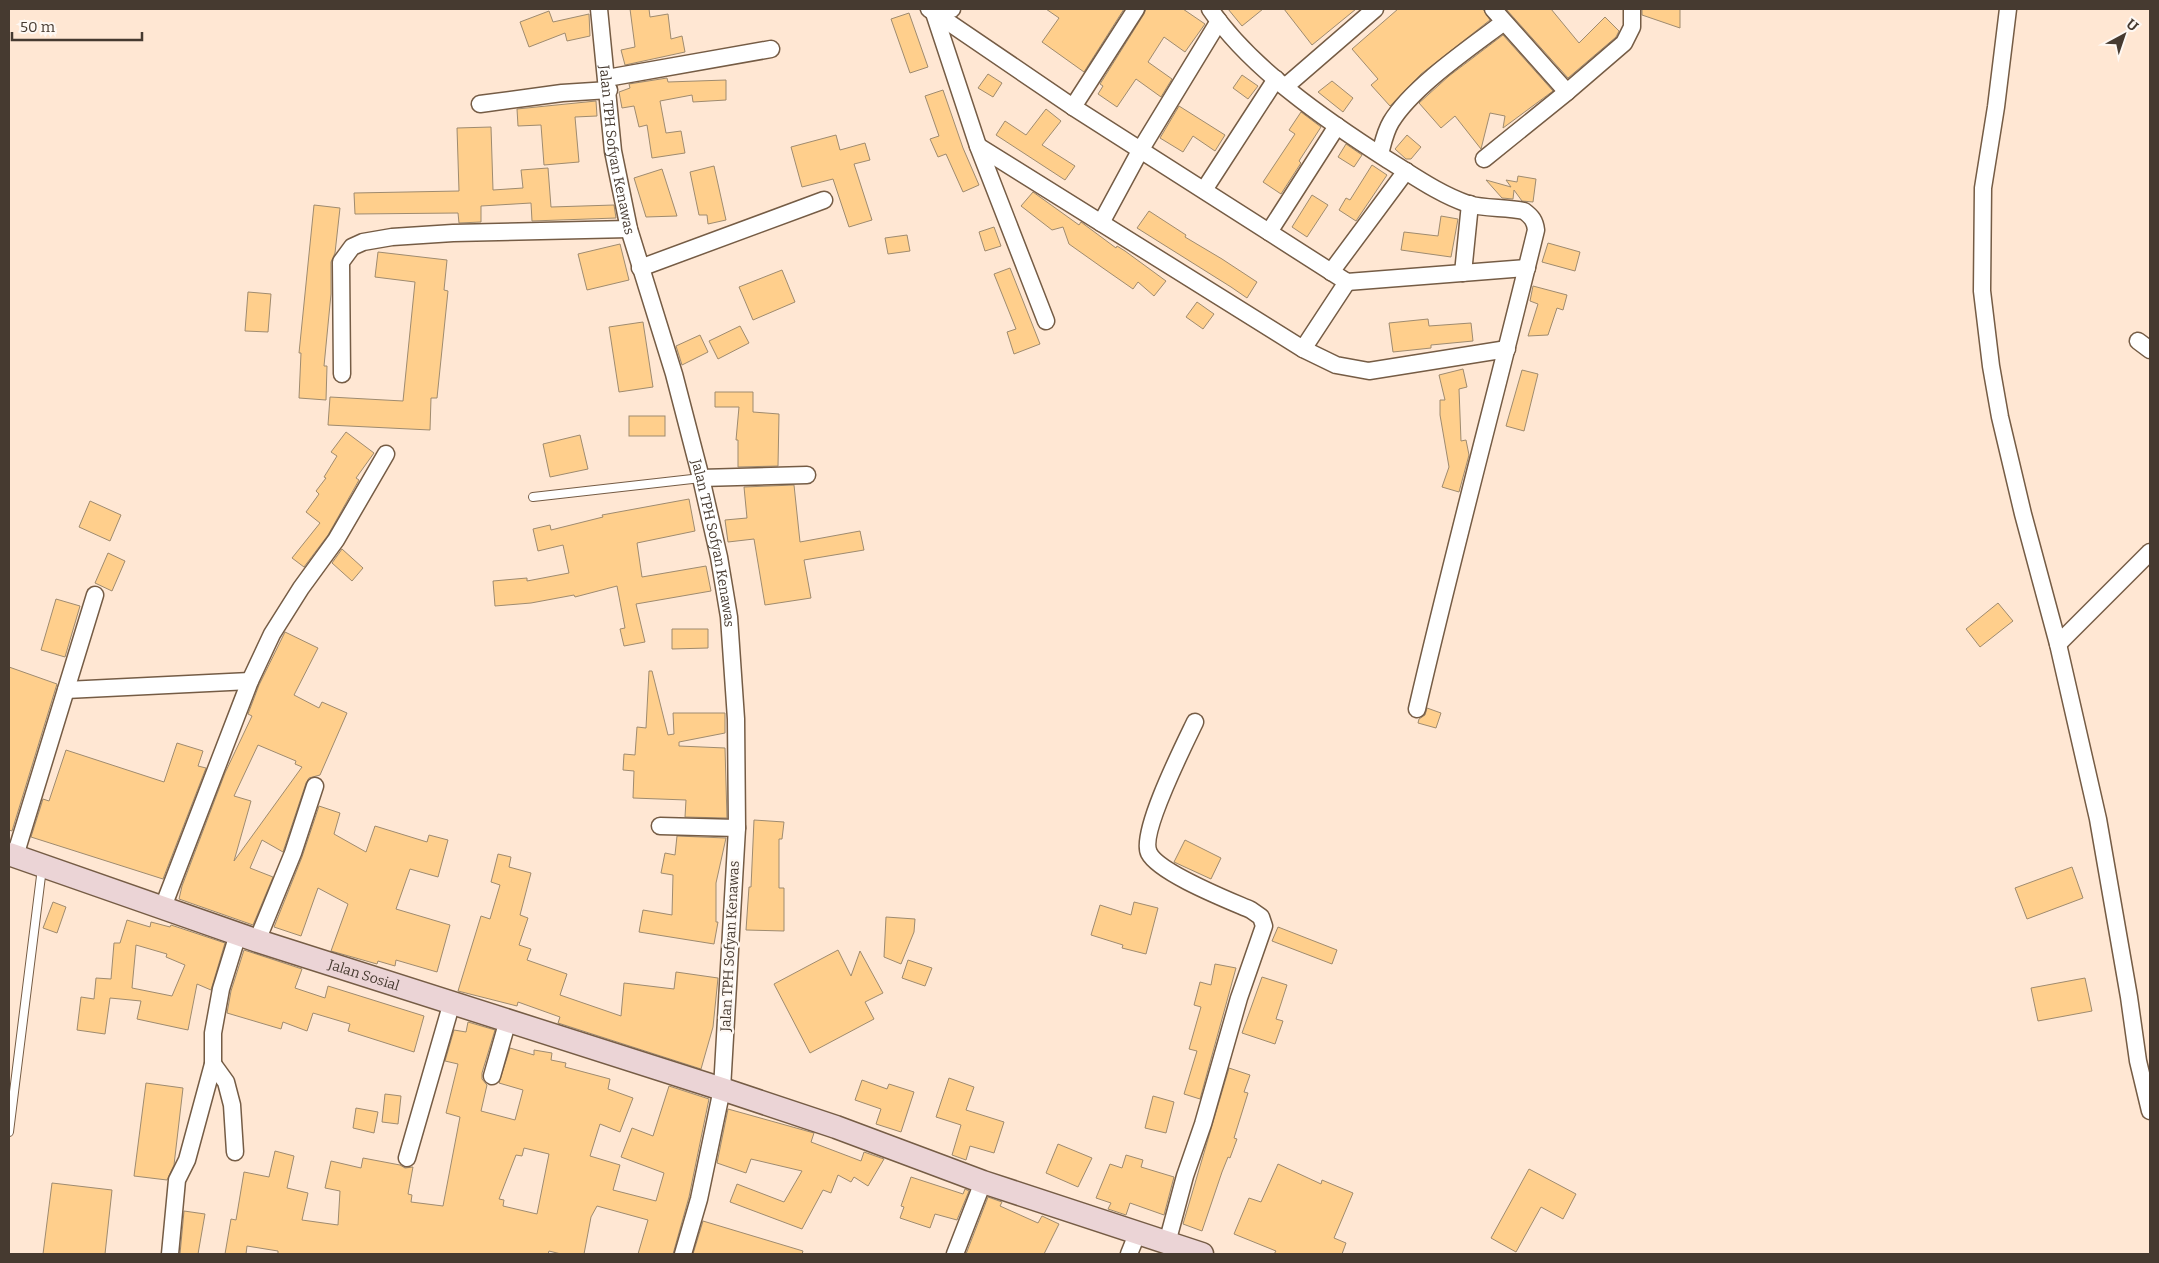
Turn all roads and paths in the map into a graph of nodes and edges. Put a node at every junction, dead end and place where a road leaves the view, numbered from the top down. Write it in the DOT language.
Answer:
graph roads {
  1 [pos="599,9"];
  2 [pos="952,9"];
  3 [pos="1136,9"];
  4 [pos="1375,9"];
  5 [pos="1493,9"];
  6 [pos="1632,9"];
  7 [pos="2008,9"];
  8 [pos="932,11"];
  9 [pos="1214,15"];
  10 [pos="1504,22"];
  11 [pos="771,49"];
  12 [pos="1281,83"];
  13 [pos="608,84"];
  14 [pos="1567,92"];
  15 [pos="480,104"];
  16 [pos="1074,107"];
  17 [pos="1337,126"];
  18 [pos="978,146"];
  19 [pos="1141,149"];
  20 [pos="1380,154"];
  21 [pos="1484,159"];
  22 [pos="1406,171"];
  23 [pos="1204,190"];
  24 [pos="824,200"];
  25 [pos="1470,204"];
  26 [pos="1100,223"];
  27 [pos="629,228"];
  28 [pos="1269,232"];
  29 [pos="640,268"];
  30 [pos="1527,268"];
  31 [pos="1331,272"];
  32 [pos="1463,273"];
  33 [pos="1347,282"];
  34 [pos="1046,320"];
  35 [pos="1302,349"];
  36 [pos="1507,349"];
  37 [pos="342,374"];
  38 [pos="386,454"];
  39 [pos="807,474"];
  40 [pos="701,478"];
  41 [pos="533,496"];
  42 [pos="2150,552"];
  43 [pos="95,596"];
  44 [pos="2058,644"];
  45 [pos="250,681"];
  46 [pos="66,690"];
  47 [pos="1416,709"];
  48 [pos="1195,722"];
  49 [pos="315,786"];
  50 [pos="660,826"];
  51 [pos="737,828"];
  52 [pos="12,855"];
  53 [pos="43,866"];
  54 [pos="163,907"];
  55 [pos="248,937"];
  56 [pos="452,1002"];
  57 [pos="508,1020"];
  58 [pos="213,1064"];
  59 [pos="492,1076"];
  60 [pos="722,1089"];
  61 [pos="2150,1112"];
  62 [pos="9,1132"];
  63 [pos="235,1152"];
  64 [pos="408,1158"];
  65 [pos="983,1182"];
  66 [pos="1137,1234"];
  67 [pos="1167,1243"];
  68 [pos="170,1254"];
  69 [pos="683,1254"];
  70 [pos="955,1254"];
  71 [pos="1129,1254"];
  72 [pos="1202,1254"];
  1 -- 13 [label="street, Jalan TPH Sofyan Kenawas"];
  2 -- 8 [label="street"];
  3 -- 16 [label="street"];
  4 -- 12 [label="street"];
  5 -- 10 [label="street"];
  6 -- 14 [label="street"];
  7 -- 44 [label="street"];
  8 -- 16 [label="street"];
  8 -- 18 [label="street"];
  9 -- 12 [label="street"];
  9 -- 19 [label="street"];
  10 -- 14 [label="street"];
  10 -- 20 [label="street"];
  11 -- 13 [label="street"];
  12 -- 17 [label="street"];
  12 -- 23 [label="street"];
  13 -- 15 [label="street"];
  13 -- 27 [label="street, Jalan TPH Sofyan Kenawas"];
  14 -- 21 [label="street"];
  16 -- 19 [label="street"];
  17 -- 20 [label="street"];
  17 -- 28 [label="street"];
  18 -- 26 [label="street"];
  18 -- 34 [label="street"];
  19 -- 23 [label="street"];
  19 -- 26 [label="street"];
  20 -- 22 [label="street"];
  22 -- 25 [label="street"];
  22 -- 31 [label="street"];
  23 -- 28 [label="street"];
  24 -- 29 [label="street"];
  25 -- 30 [label="street"];
  25 -- 32 [label="street"];
  26 -- 35 [label="street"];
  27 -- 29 [label="street, Jalan TPH Sofyan Kenawas"];
  27 -- 37 [label="street"];
  28 -- 31 [label="street"];
  29 -- 40 [label="street, Jalan TPH Sofyan Kenawas"];
  30 -- 32 [label="street"];
  30 -- 36 [label="street"];
  31 -- 33 [label="street"];
  32 -- 33 [label="street"];
  33 -- 35 [label="street"];
  35 -- 36 [label="street"];
  36 -- 47 [label="street"];
  38 -- 45 [label="street"];
  39 -- 40 [label="street"];
  40 -- 41 [label="lane"];
  40 -- 51 [label="street, Jalan TPH Sofyan Kenawas"];
  42 -- 44 [label="street"];
  43 -- 46 [label="street"];
  44 -- 61 [label="street"];
  45 -- 46 [label="street"];
  45 -- 54 [label="street"];
  46 -- 52 [label="street"];
  48 -- 67 [label="street"];
  49 -- 55 [label="street"];
  50 -- 51 [label="street"];
  51 -- 60 [label="street, Jalan TPH Sofyan Kenawas"];
  52 -- 53 [label="street, Jalan Sosial"];
  53 -- 54 [label="street, Jalan Sosial"];
  53 -- 62 [label="lane"];
  54 -- 55 [label="street, Jalan Sosial"];
  55 -- 56 [label="street, Jalan Sosial"];
  55 -- 58 [label="street"];
  56 -- 57 [label="street, Jalan Sosial"];
  56 -- 64 [label="street"];
  57 -- 59 [label="street"];
  57 -- 60 [label="street, Jalan Sosial"];
  58 -- 63 [label="street"];
  58 -- 68 [label="street"];
  60 -- 65 [label="street, Jalan Sosial"];
  60 -- 69 [label="street, Jalan TPH Sofyan Kenawas"];
  65 -- 66 [label="street, Jalan Sosial"];
  65 -- 70 [label="street"];
  66 -- 67 [label="street, Jalan Sosial"];
  66 -- 71 [label="street"];
  67 -- 72 [label="street, Jalan Sosial"];
}
